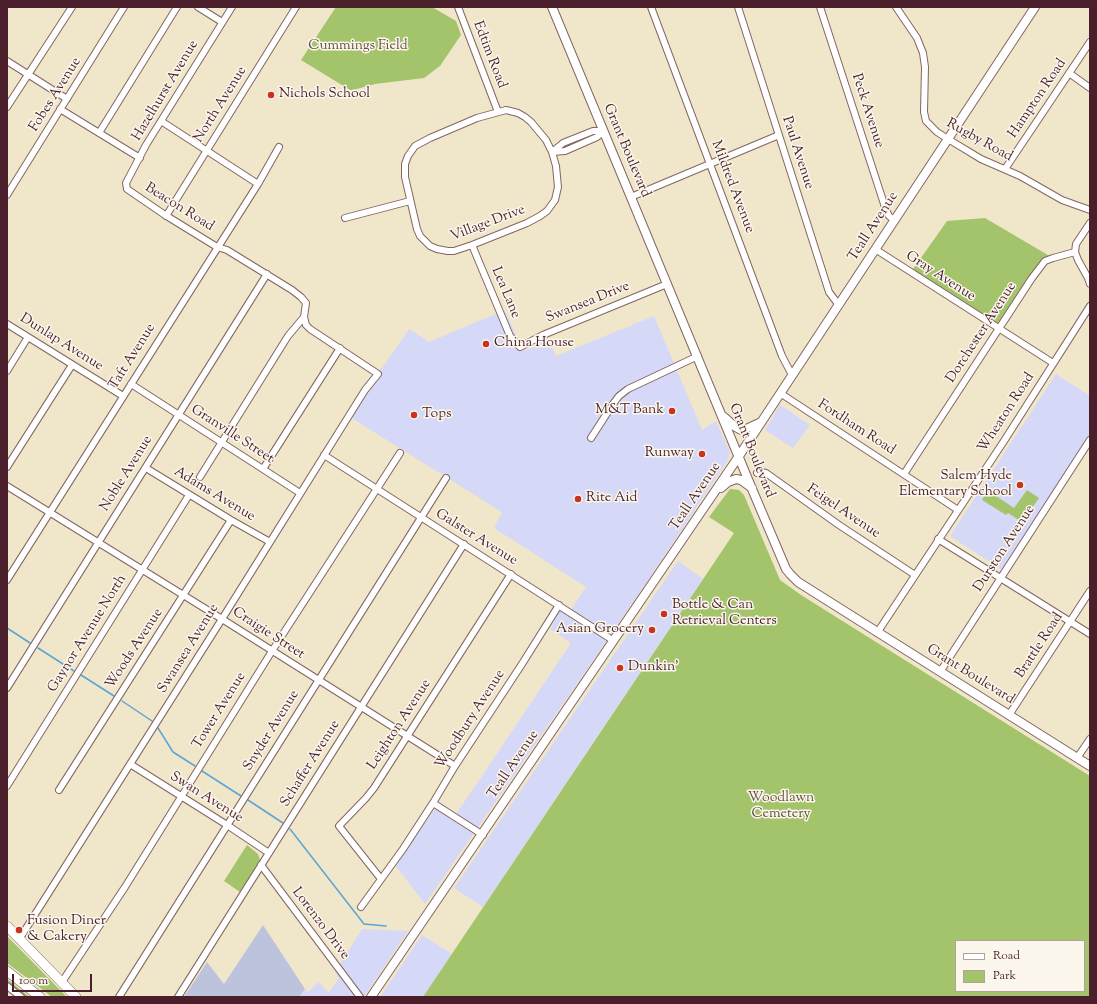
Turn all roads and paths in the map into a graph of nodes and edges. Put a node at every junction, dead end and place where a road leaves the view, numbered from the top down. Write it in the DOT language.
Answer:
graph roads {
  1 [pos="72,7"];
  2 [pos="124,7"];
  3 [pos="177,7"];
  4 [pos="198,7"];
  5 [pos="232,7"];
  6 [pos="296,7"];
  7 [pos="458,7"];
  8 [pos="552,7"];
  9 [pos="651,7"];
  10 [pos="738,7"];
  11 [pos="820,7"];
  12 [pos="896,7"];
  13 [pos="1035,7"];
  14 [pos="222,22"];
  15 [pos="1090,42"];
  16 [pos="7,61"];
  17 [pos="1069,73"];
  18 [pos="27,74"];
  19 [pos="1090,88"];
  20 [pos="67,99"];
  21 [pos="7,106"];
  22 [pos="60,109"];
  23 [pos="498,112"];
  24 [pos="161,121"];
  25 [pos="604,131"];
  26 [pos="99,133"];
  27 [pos="779,135"];
  28 [pos="948,139"];
  29 [pos="279,147"];
  30 [pos="207,150"];
  31 [pos="552,152"];
  32 [pos="140,158"];
  33 [pos="710,164"];
  34 [pos="1005,169"];
  35 [pos="258,184"];
  36 [pos="128,190"];
  37 [pos="7,195"];
  38 [pos="631,197"];
  39 [pos="410,201"];
  40 [pos="1090,210"];
  41 [pos="166,216"];
  42 [pos="345,218"];
  43 [pos="894,220"];
  44 [pos="1090,223"];
  45 [pos="472,244"];
  46 [pos="217,247"];
  47 [pos="875,249"];
  48 [pos="1075,252"];
  49 [pos="267,274"];
  50 [pos="667,284"];
  51 [pos="1090,284"];
  52 [pos="838,304"];
  53 [pos="1090,306"];
  54 [pos="304,317"];
  55 [pos="7,324"];
  56 [pos="999,328"];
  57 [pos="28,337"];
  58 [pos="520,347"];
  59 [pos="340,348"];
  60 [pos="698,356"];
  61 [pos="1053,363"];
  62 [pos="72,365"];
  63 [pos="7,370"];
  64 [pos="792,375"];
  65 [pos="131,384"];
  66 [pos="780,393"];
  67 [pos="123,396"];
  68 [pos="179,415"];
  69 [pos="722,415"];
  70 [pos="761,422"];
  71 [pos="591,438"];
  72 [pos="1090,440"];
  73 [pos="221,442"];
  74 [pos="400,454"];
  75 [pos="324,456"];
  76 [pos="739,456"];
  77 [pos="7,466"];
  78 [pos="146,468"];
  79 [pos="263,470"];
  80 [pos="757,473"];
  81 [pos="904,474"];
  82 [pos="200,477"];
  83 [pos="446,478"];
  84 [pos="7,486"];
  85 [pos="752,489"];
  86 [pos="376,490"];
  87 [pos="300,494"];
  88 [pos="189,495"];
  89 [pos="713,495"];
  90 [pos="958,510"];
  91 [pos="50,512"];
  92 [pos="421,517"];
  93 [pos="231,520"];
  94 [pos="938,539"];
  95 [pos="98,542"];
  96 [pos="270,542"];
  97 [pos="464,544"];
  98 [pos="143,570"];
  99 [pos="510,574"];
  100 [pos="915,575"];
  101 [pos="1000,578"];
  102 [pos="7,580"];
  103 [pos="1090,591"];
  104 [pos="184,595"];
  105 [pos="559,605"];
  106 [pos="222,619"];
  107 [pos="1070,622"];
  108 [pos="877,632"];
  109 [pos="1090,634"];
  110 [pos="614,641"];
  111 [pos="272,651"];
  112 [pos="940,672"];
  113 [pos="318,681"];
  114 [pos="7,688"];
  115 [pos="361,707"];
  116 [pos="1010,715"];
  117 [pos="407,735"];
  118 [pos="1090,739"];
  119 [pos="1077,758"];
  120 [pos="130,764"];
  121 [pos="456,766"];
  122 [pos="1090,766"];
  123 [pos="7,786"];
  124 [pos="59,790"];
  125 [pos="181,796"];
  126 [pos="433,803"];
  127 [pos="227,824"];
  128 [pos="483,834"];
  129 [pos="269,853"];
  130 [pos="261,865"];
  131 [pos="381,879"];
  132 [pos="361,907"];
  133 [pos="7,926"];
  134 [pos="20,938"];
  135 [pos="7,971"];
  136 [pos="62,982"];
  137 [pos="7,986"];
  138 [pos="39,996"];
  139 [pos="75,996"];
  140 [pos="21,997"];
  141 [pos="119,997"];
  142 [pos="178,997"];
  143 [pos="360,997"];
  144 [pos="372,997"];
  1 -- 18 [label="street"];
  2 -- 20 [label="street, Fobes Avenue"];
  3 -- 26 [label="street"];
  4 -- 14 [label="street"];
  5 -- 14 [label="street, Hazelhurst Avenue"];
  6 -- 30 [label="street, North Avenue"];
  7 -- 23 [label="street, Edtim Road"];
  8 -- 25 [label="street, Grant Boulevard"];
  9 -- 33 [label="street, Mildred Avenue"];
  10 -- 27 [label="street, Paul Avenue"];
  11 -- 43 [label="street, Peck Avenue"];
  12 -- 28 [label="street, Rugby Road"];
  13 -- 28 [label="street, Teall Avenue"];
  14 -- 24 [label="street, Hazelhurst Avenue"];
  15 -- 17 [label="street, Hampton Road"];
  16 -- 18 [label="street"];
  17 -- 19 [label="street"];
  17 -- 34 [label="street, Hampton Road"];
  18 -- 20 [label="street"];
  18 -- 21 [label="street"];
  20 -- 22 [label="street, Fobes Avenue"];
  22 -- 26 [label="street"];
  22 -- 37 [label="street, Fobes Avenue"];
  23 -- 31 [label="street, Village Drive"];
  23 -- 39 [label="street, Village Drive"];
  24 -- 30 [label="street"];
  24 -- 32 [label="street, Hazelhurst Avenue"];
  25 -- 31 [label="street"];
  25 -- 38 [label="street, Grant Boulevard"];
  26 -- 32 [label="street"];
  27 -- 33 [label="street"];
  27 -- 52 [label="street, Paul Avenue"];
  28 -- 34 [label="street, Rugby Road"];
  28 -- 43 [label="street, Teall Avenue"];
  29 -- 35 [label="street, Taft Avenue"];
  30 -- 35 [label="street"];
  30 -- 41 [label="street, North Avenue"];
  31 -- 45 [label="street, Village Drive"];
  32 -- 36 [label="street, Hazelhurst Avenue"];
  33 -- 38 [label="street"];
  33 -- 64 [label="street, Mildred Avenue"];
  34 -- 40 [label="street, Rugby Road"];
  35 -- 46 [label="street, Taft Avenue"];
  36 -- 41 [label="street, Beacon Road"];
  38 -- 50 [label="street, Grant Boulevard"];
  39 -- 42 [label="street"];
  39 -- 45 [label="street, Village Drive"];
  41 -- 46 [label="street, Beacon Road"];
  43 -- 47 [label="street, Teall Avenue"];
  44 -- 48 [label="street"];
  45 -- 58 [label="street, Lea Lane"];
  46 -- 49 [label="street, Beacon Road"];
  46 -- 65 [label="street, Taft Avenue"];
  47 -- 52 [label="street, Teall Avenue"];
  47 -- 56 [label="street, Gray Avenue"];
  48 -- 51 [label="street"];
  48 -- 56 [label="street, Dorchester Avenue"];
  49 -- 54 [label="street, Beacon Road"];
  49 -- 68 [label="street, Noble Avenue"];
  50 -- 58 [label="street, Swansea Drive"];
  50 -- 60 [label="street, Grant Boulevard"];
  52 -- 64 [label="street, Teall Avenue"];
  53 -- 61 [label="street, Wheaton Road"];
  54 -- 59 [label="street"];
  54 -- 73 [label="street"];
  55 -- 57 [label="street, Dunlap Avenue"];
  56 -- 61 [label="street, Gray Avenue"];
  56 -- 81 [label="street, Dorchester Avenue"];
  57 -- 62 [label="street, Dunlap Avenue"];
  57 -- 63 [label="street"];
  59 -- 75 [label="street, Swansea Avenue"];
  59 -- 79 [label="street"];
  60 -- 69 [label="street, Grant Boulevard"];
  60 -- 71 [label="street"];
  61 -- 90 [label="street, Wheaton Road"];
  62 -- 67 [label="street, Dunlap Avenue"];
  62 -- 77 [label="street"];
  64 -- 66 [label="street, Teall Avenue"];
  65 -- 67 [label="street, Taft Avenue"];
  65 -- 68 [label="street, Granville Street"];
  66 -- 70 [label="street, Teall Avenue"];
  66 -- 81 [label="street, Fordham Road"];
  67 -- 91 [label="street, Taft Avenue"];
  68 -- 73 [label="street, Granville Street"];
  68 -- 78 [label="street, Noble Avenue"];
  69 -- 70 [label="street"];
  69 -- 76 [label="street, Grant Boulevard"];
  70 -- 76 [label="street, Teall Avenue"];
  72 -- 101 [label="street, Durston Avenue"];
  73 -- 79 [label="street, Granville Street"];
  73 -- 82 [label="street"];
  74 -- 86 [label="street, Tower Avenue"];
  75 -- 86 [label="street, Galster Avenue"];
  75 -- 87 [label="street, Swansea Avenue"];
  76 -- 85 [label="street, Grant Boulevard"];
  76 -- 89 [label="street, Teall Avenue"];
  78 -- 88 [label="street, Adams Avenue"];
  78 -- 95 [label="street, Noble Avenue"];
  79 -- 87 [label="street, Granville Street"];
  80 -- 100 [label="street, Feigel Avenue"];
  81 -- 90 [label="street, Fordham Road"];
  83 -- 92 [label="street, Snyder Avenue"];
  84 -- 91 [label="street, Craigie Street"];
  85 -- 89 [label="street"];
  85 -- 108 [label="street, Grant Boulevard"];
  86 -- 92 [label="street, Galster Avenue"];
  86 -- 111 [label="street, Tower Avenue"];
  87 -- 96 [label="street, Swansea Avenue"];
  88 -- 93 [label="street, Adams Avenue"];
  88 -- 98 [label="street, Gaynor Avenue North"];
  89 -- 110 [label="street, Teall Avenue"];
  90 -- 94 [label="street, Wheaton Road"];
  91 -- 95 [label="street, Craigie Street"];
  91 -- 102 [label="street, Taft Avenue"];
  92 -- 97 [label="street, Galster Avenue"];
  92 -- 113 [label="street, Snyder Avenue"];
  93 -- 96 [label="street, Adams Avenue"];
  93 -- 104 [label="street, Woods Avenue"];
  94 -- 100 [label="street, Wheaton Road"];
  94 -- 101 [label="street"];
  95 -- 98 [label="street, Craigie Street"];
  95 -- 114 [label="street, Noble Avenue"];
  96 -- 106 [label="street, Swansea Avenue"];
  97 -- 99 [label="street, Galster Avenue"];
  97 -- 115 [label="street, Schaffer Avenue"];
  98 -- 104 [label="street, Craigie Street"];
  98 -- 123 [label="street, Gaynor Avenue North"];
  99 -- 105 [label="street, Galster Avenue"];
  99 -- 117 [label="street, Leighton Avenue"];
  100 -- 108 [label="street, Wheaton Road"];
  101 -- 107 [label="street"];
  101 -- 112 [label="street, Durston Avenue"];
  103 -- 107 [label="street, Brattle Road"];
  104 -- 106 [label="street, Craigie Street"];
  104 -- 124 [label="street, Woods Avenue"];
  105 -- 110 [label="street, Galster Avenue"];
  105 -- 121 [label="street, Woodbury Avenue"];
  106 -- 111 [label="street, Craigie Street"];
  106 -- 120 [label="street, Swansea Avenue"];
  107 -- 109 [label="street"];
  107 -- 116 [label="street, Brattle Road"];
  108 -- 112 [label="street, Grant Boulevard"];
  110 -- 128 [label="street, Teall Avenue"];
  111 -- 113 [label="street, Craigie Street"];
  111 -- 125 [label="street, Tower Avenue"];
  112 -- 116 [label="street, Grant Boulevard"];
  113 -- 115 [label="street, Craigie Street"];
  113 -- 127 [label="street, Snyder Avenue"];
  115 -- 117 [label="street, Craigie Street"];
  115 -- 129 [label="street, Schaffer Avenue"];
  116 -- 119 [label="street, Grant Boulevard"];
  117 -- 121 [label="street, Craigie Street"];
  117 -- 131 [label="street, Leighton Avenue"];
  118 -- 119 [label="street"];
  119 -- 122 [label="street, Grant Boulevard"];
  120 -- 125 [label="street, Swan Avenue"];
  120 -- 134 [label="street, Swansea Avenue"];
  121 -- 126 [label="street, Woodbury Avenue"];
  125 -- 127 [label="street, Swan Avenue"];
  125 -- 136 [label="street, Tower Avenue"];
  126 -- 128 [label="street"];
  126 -- 131 [label="street, Woodbury Avenue"];
  127 -- 129 [label="street, Swan Avenue"];
  127 -- 141 [label="street, Snyder Avenue"];
  128 -- 144 [label="street, Teall Avenue"];
  129 -- 130 [label="street, Schaffer Avenue"];
  130 -- 142 [label="street, Schaffer Avenue"];
  130 -- 143 [label="street, Lorenzo Drive"];
  131 -- 132 [label="street, Woodbury Avenue"];
  133 -- 134 [label="main road"];
  134 -- 136 [label="main road"];
  135 -- 138 [label="main road"];
  136 -- 139 [label="main road"];
  137 -- 140 [label="street"];
}
